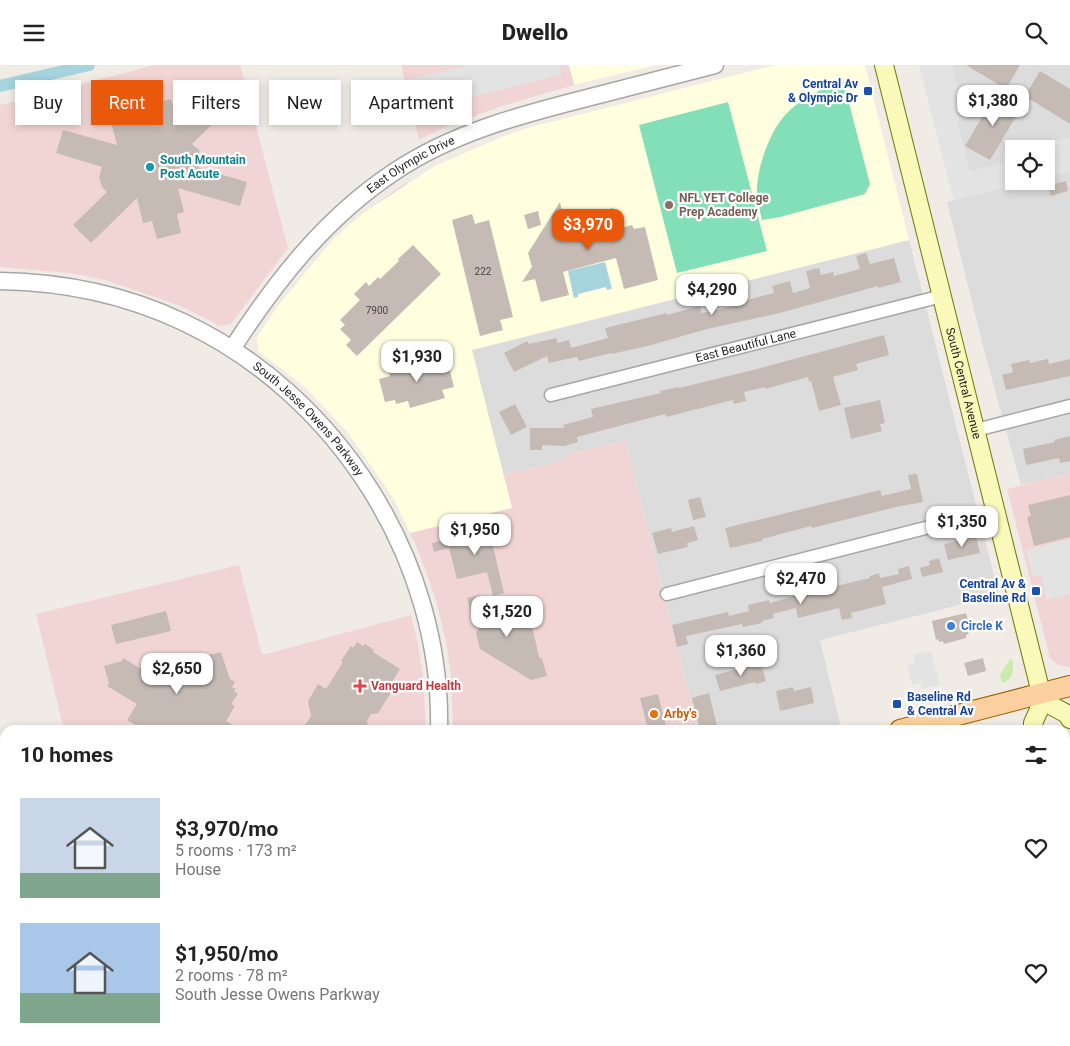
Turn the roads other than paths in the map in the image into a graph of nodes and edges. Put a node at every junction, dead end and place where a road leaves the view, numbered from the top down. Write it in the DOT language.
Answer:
graph roads {
  1 [pos="715,65"];
  2 [pos="884,65"];
  3 [pos="0,281"];
  4 [pos="942,296"];
  5 [pos="232,349"];
  6 [pos="551,395"];
  7 [pos="1070,406"];
  8 [pos="976,430"];
  9 [pos="996,510"];
  10 [pos="667,594"];
  11 [pos="1070,686"];
  12 [pos="1043,697"];
  13 [pos="1070,719"];
  14 [pos="439,725"];
  15 [pos="922,725"];
  16 [pos="1033,725"];
  1 -- 5 [label="street, East Olympic Drive"];
  2 -- 4 [label="main road, South Central Avenue"];
  3 -- 5 [label="street, South Jesse Owens Parkway"];
  4 -- 6 [label="street, East Beautiful Lane"];
  4 -- 8 [label="main road, South Central Avenue"];
  5 -- 14 [label="street, South Jesse Owens Parkway"];
  7 -- 8 [label="street"];
  8 -- 9 [label="main road, South Central Avenue"];
  9 -- 10 [label="street"];
  9 -- 12 [label="main road, South Central Avenue"];
  11 -- 12 [label="main road"];
  12 -- 13 [label="main road"];
  12 -- 15 [label="main road"];
  12 -- 16 [label="main road"];
}
